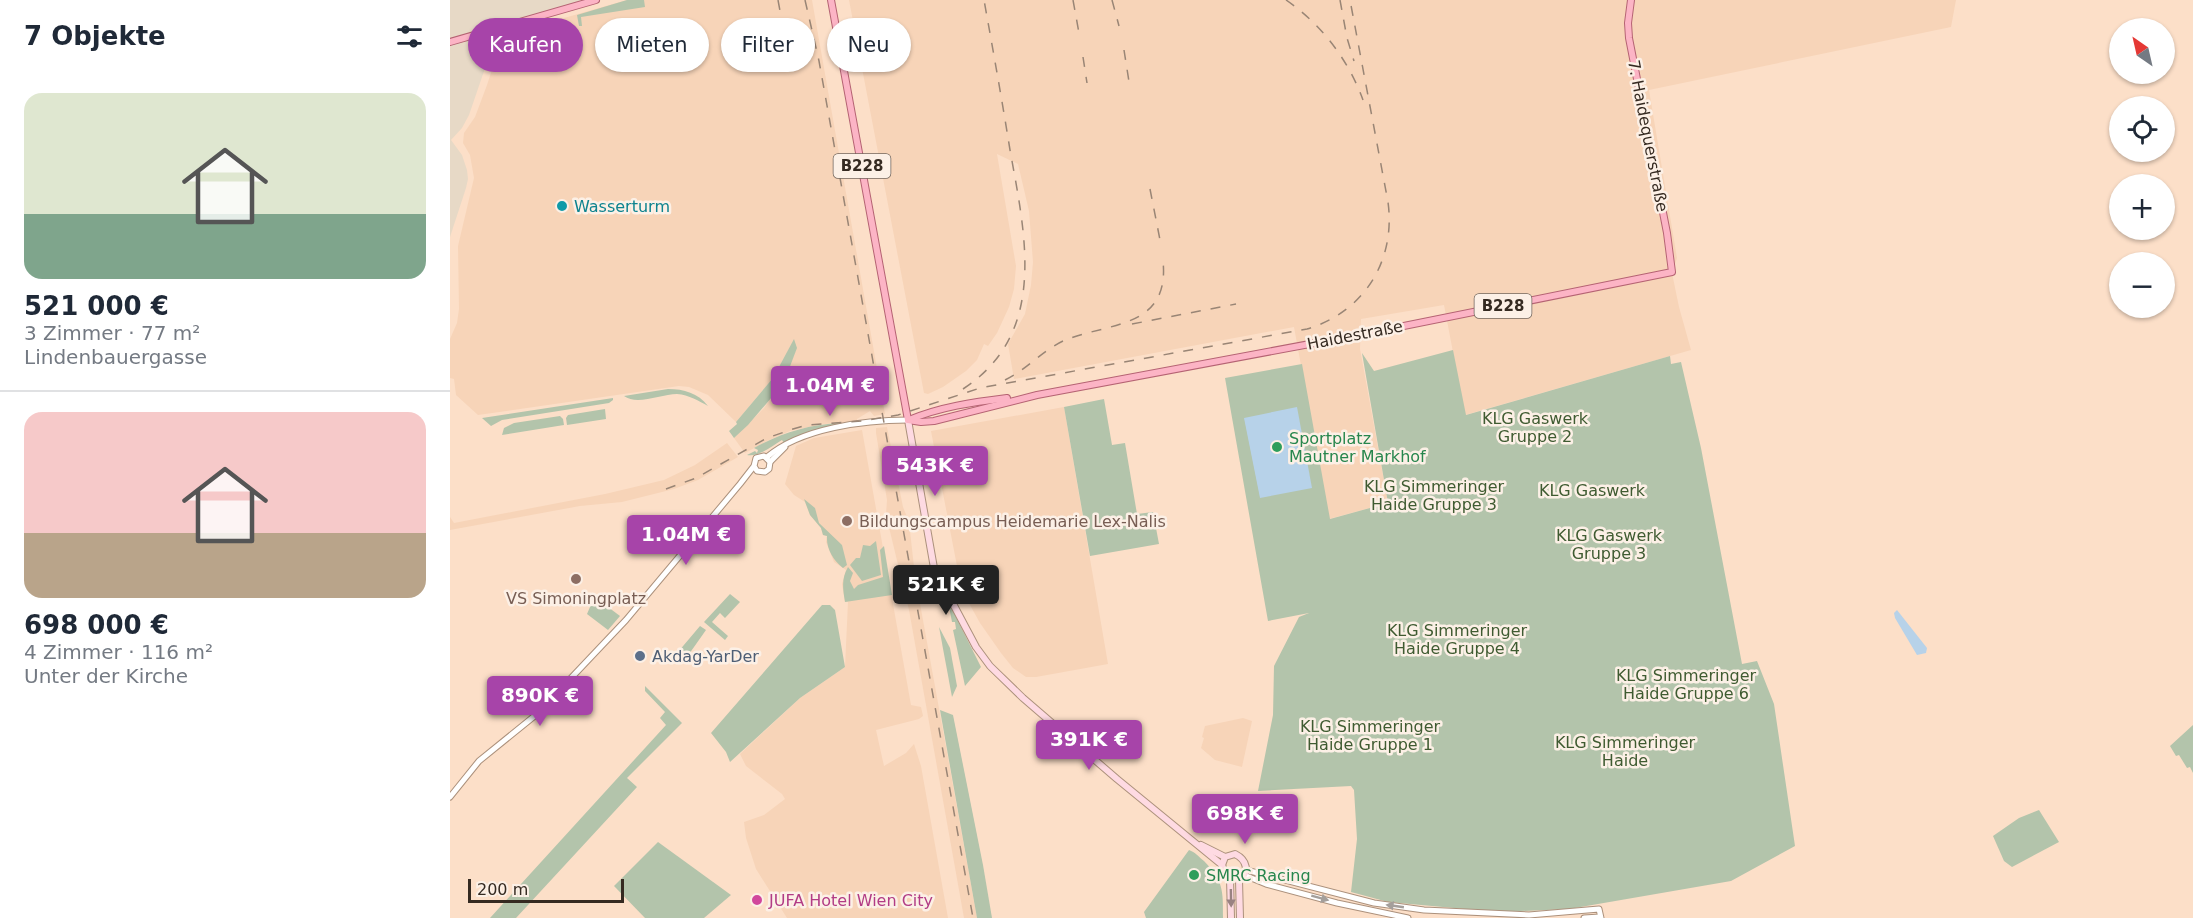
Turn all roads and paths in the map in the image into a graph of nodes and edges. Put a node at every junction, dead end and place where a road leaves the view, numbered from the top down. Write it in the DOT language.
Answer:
graph roads {
  1 [pos="596,0"];
  2 [pos="831,0"];
  3 [pos="1630,0"];
  4 [pos="450,42"];
  5 [pos="1672,273"];
  6 [pos="908,420"];
  7 [pos="768,459"];
  8 [pos="756,468"];
  9 [pos="450,797"];
  10 [pos="1192,841"];
  11 [pos="1225,857"];
  12 [pos="1222,865"];
  13 [pos="1243,875"];
  14 [pos="1230,878"];
  15 [pos="1600,917"];
  16 [pos="1231,918"];
  17 [pos="1240,918"];
  18 [pos="1408,918"];
  19 [pos="1584,918"];
  1 -- 4 [label="main road"];
  2 -- 6 [label="main road, B228"];
  3 -- 5 [label="main road, 7. Haidequerstraße / B228"];
  5 -- 6 [label="main road, Haidestraße / B228"];
  6 -- 7 [label="street, Haidestraße"];
  6 -- 10 [label="main road"];
  7 -- 8 [label="street"];
  7 -- 8 [label="street"];
  8 -- 9 [label="street"];
  10 -- 11 [label="main road"];
  10 -- 12 [label="main road"];
  11 -- 12 [label="main road"];
  11 -- 13 [label="main road"];
  12 -- 14 [label="main road"];
  13 -- 14 [label="main road"];
  15 -- 13 [label="street, one-way"];
  13 -- 17 [label="main road"];
  13 -- 18 [label="street, one-way"];
  14 -- 16 [label="main road, one-way"];
  15 -- 19 [label="street"];
}
